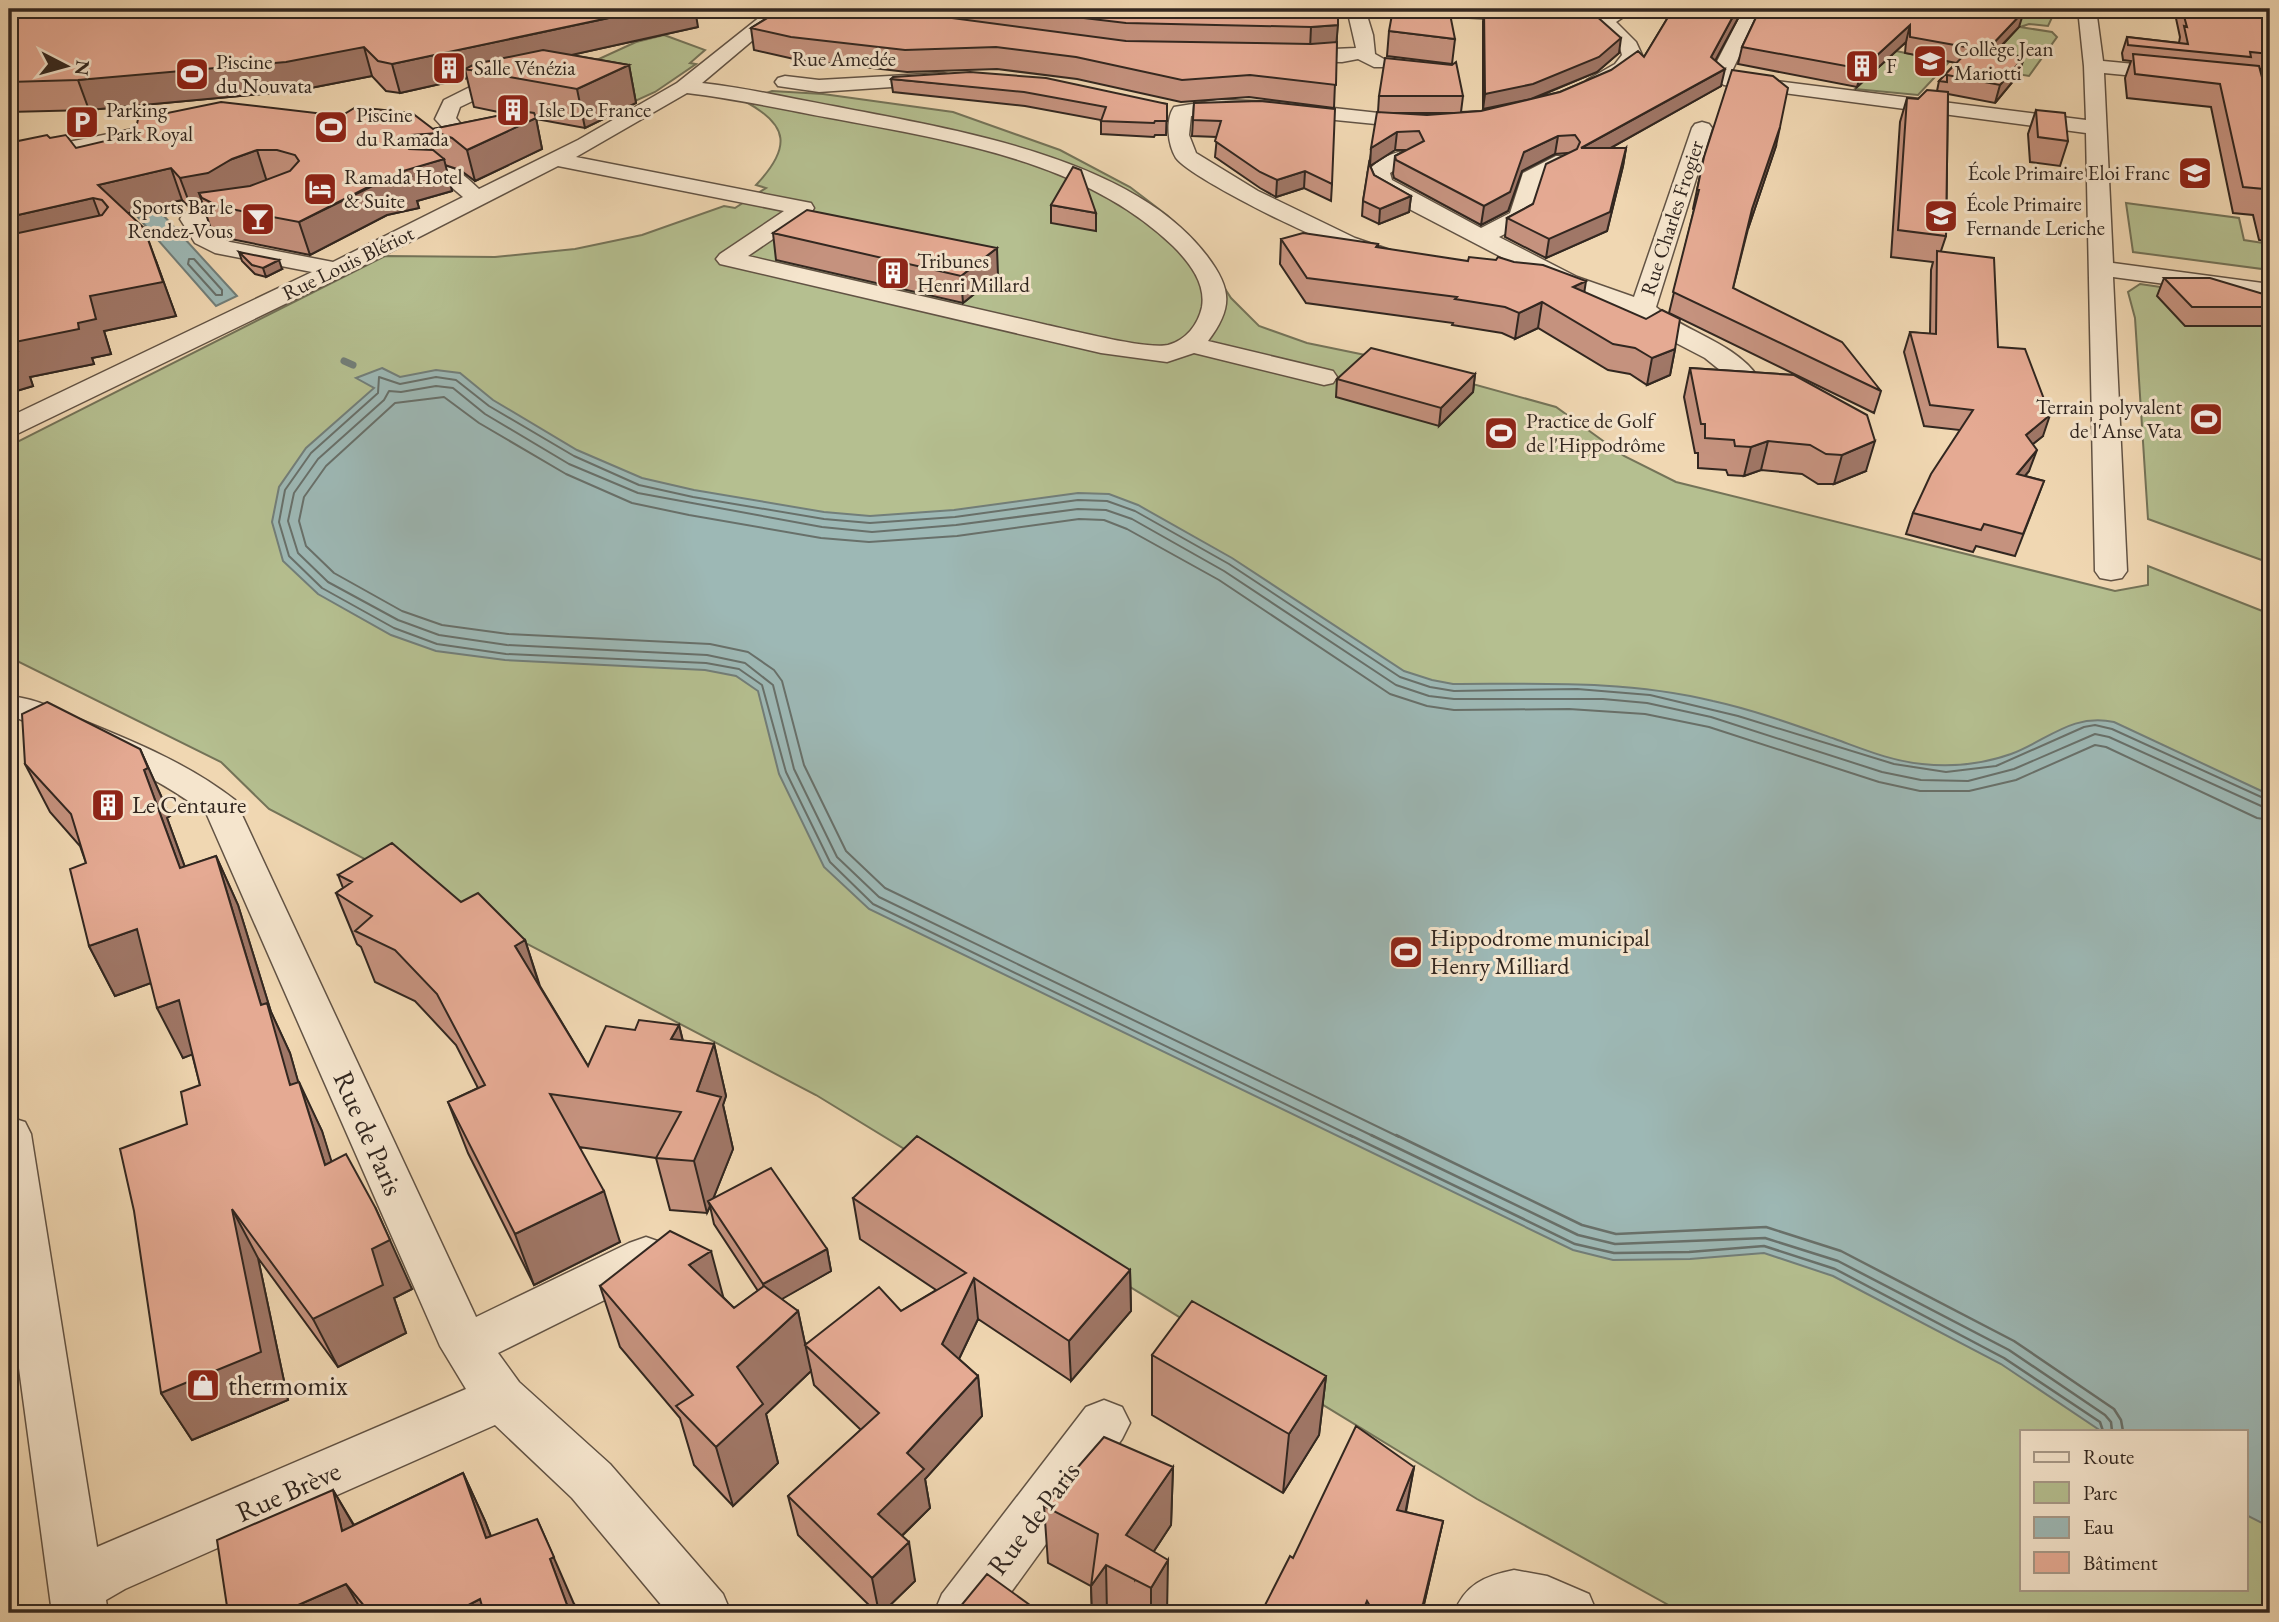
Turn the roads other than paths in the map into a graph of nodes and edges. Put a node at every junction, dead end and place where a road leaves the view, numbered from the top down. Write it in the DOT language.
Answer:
graph roads {
  1 [pos="787,9"];
  2 [pos="1356,9"];
  3 [pos="1402,9"];
  4 [pos="1626,9"];
  5 [pos="1753,9"];
  6 [pos="2087,9"];
  7 [pos="1451,11"];
  8 [pos="1551,17"];
  9 [pos="1367,51"];
  10 [pos="1270,57"];
  11 [pos="2094,66"];
  12 [pos="1402,69"];
  13 [pos="758,76"];
  14 [pos="960,78"];
  15 [pos="2270,83"];
  16 [pos="541,84"];
  17 [pos="684,87"];
  18 [pos="1572,94"];
  19 [pos="1156,106"];
  20 [pos="1181,111"];
  21 [pos="1446,122"];
  22 [pos="1702,128"];
  23 [pos="2096,128"];
  24 [pos="464,132"];
  25 [pos="135,135"];
  26 [pos="553,148"];
  27 [pos="1409,157"];
  28 [pos="9,160"];
  29 [pos="1564,161"];
  30 [pos="428,173"];
  31 [pos="275,196"];
  32 [pos="478,199"];
  33 [pos="1481,237"];
  34 [pos="1398,258"];
  35 [pos="2099,268"];
  36 [pos="336,270"];
  37 [pos="1501,273"];
  38 [pos="1568,282"];
  39 [pos="2270,291"];
  40 [pos="1643,309"];
  41 [pos="1192,345"];
  42 [pos="1324,377"];
  43 [pos="1745,377"];
  44 [pos="9,427"];
  45 [pos="2111,571"];
  46 [pos="9,707"];
  47 [pos="9,1134"];
  48 [pos="646,1257"];
  49 [pos="465,1346"];
  50 [pos="501,1398"];
  51 [pos="1104,1423"];
  52 [pos="78,1600"];
  53 [pos="703,1613"];
  54 [pos="962,1613"];
  55 [pos="1482,1613"];
  56 [pos="1569,1613"];
  1 -- 17 [label="street, Rue Louis Blériot"];
  2 -- 9 [label="street"];
  3 -- 7 [label="street"];
  4 -- 18 [label="street"];
  5 -- 23 [label="street"];
  6 -- 11 [label="street"];
  7 -- 8 [label="street"];
  9 -- 10 [label="street"];
  9 -- 12 [label="street"];
  11 -- 15 [label="street"];
  11 -- 23 [label="street"];
  13 -- 14 [label="street, Rue Amedée"];
  16 -- 24 [label="street"];
  17 -- 26 [label="street, Rue Louis Blériot"];
  17 -- 41 [label="street"];
  19 -- 20 [label="street"];
  20 -- 21 [label="street"];
  20 -- 34 [label="street"];
  22 -- 40 [label="street, Rue Charles Frogier"];
  23 -- 35 [label="street"];
  25 -- 28 [label="street"];
  26 -- 32 [label="street, Rue Louis Blériot"];
  26 -- 41 [label="street"];
  27 -- 33 [label="street"];
  29 -- 33 [label="street"];
  30 -- 32 [label="street"];
  31 -- 36 [label="street"];
  32 -- 36 [label="street, Rue Louis Blériot"];
  33 -- 38 [label="street"];
  35 -- 39 [label="street"];
  35 -- 45 [label="street"];
  36 -- 44 [label="street, Rue Louis Blériot"];
  37 -- 38 [label="street"];
  38 -- 40 [label="street"];
  40 -- 43 [label="street"];
  41 -- 42 [label="street"];
  46 -- 49 [label="street, Rue de Paris"];
  47 -- 52 [label="street"];
  48 -- 49 [label="street"];
  49 -- 50 [label="street, Rue de Paris"];
  50 -- 52 [label="street, Rue Brève"];
  50 -- 53 [label="street, Rue de Paris"];
  51 -- 54 [label="street, Rue de Paris"];
  55 -- 56 [label="street"];
}
